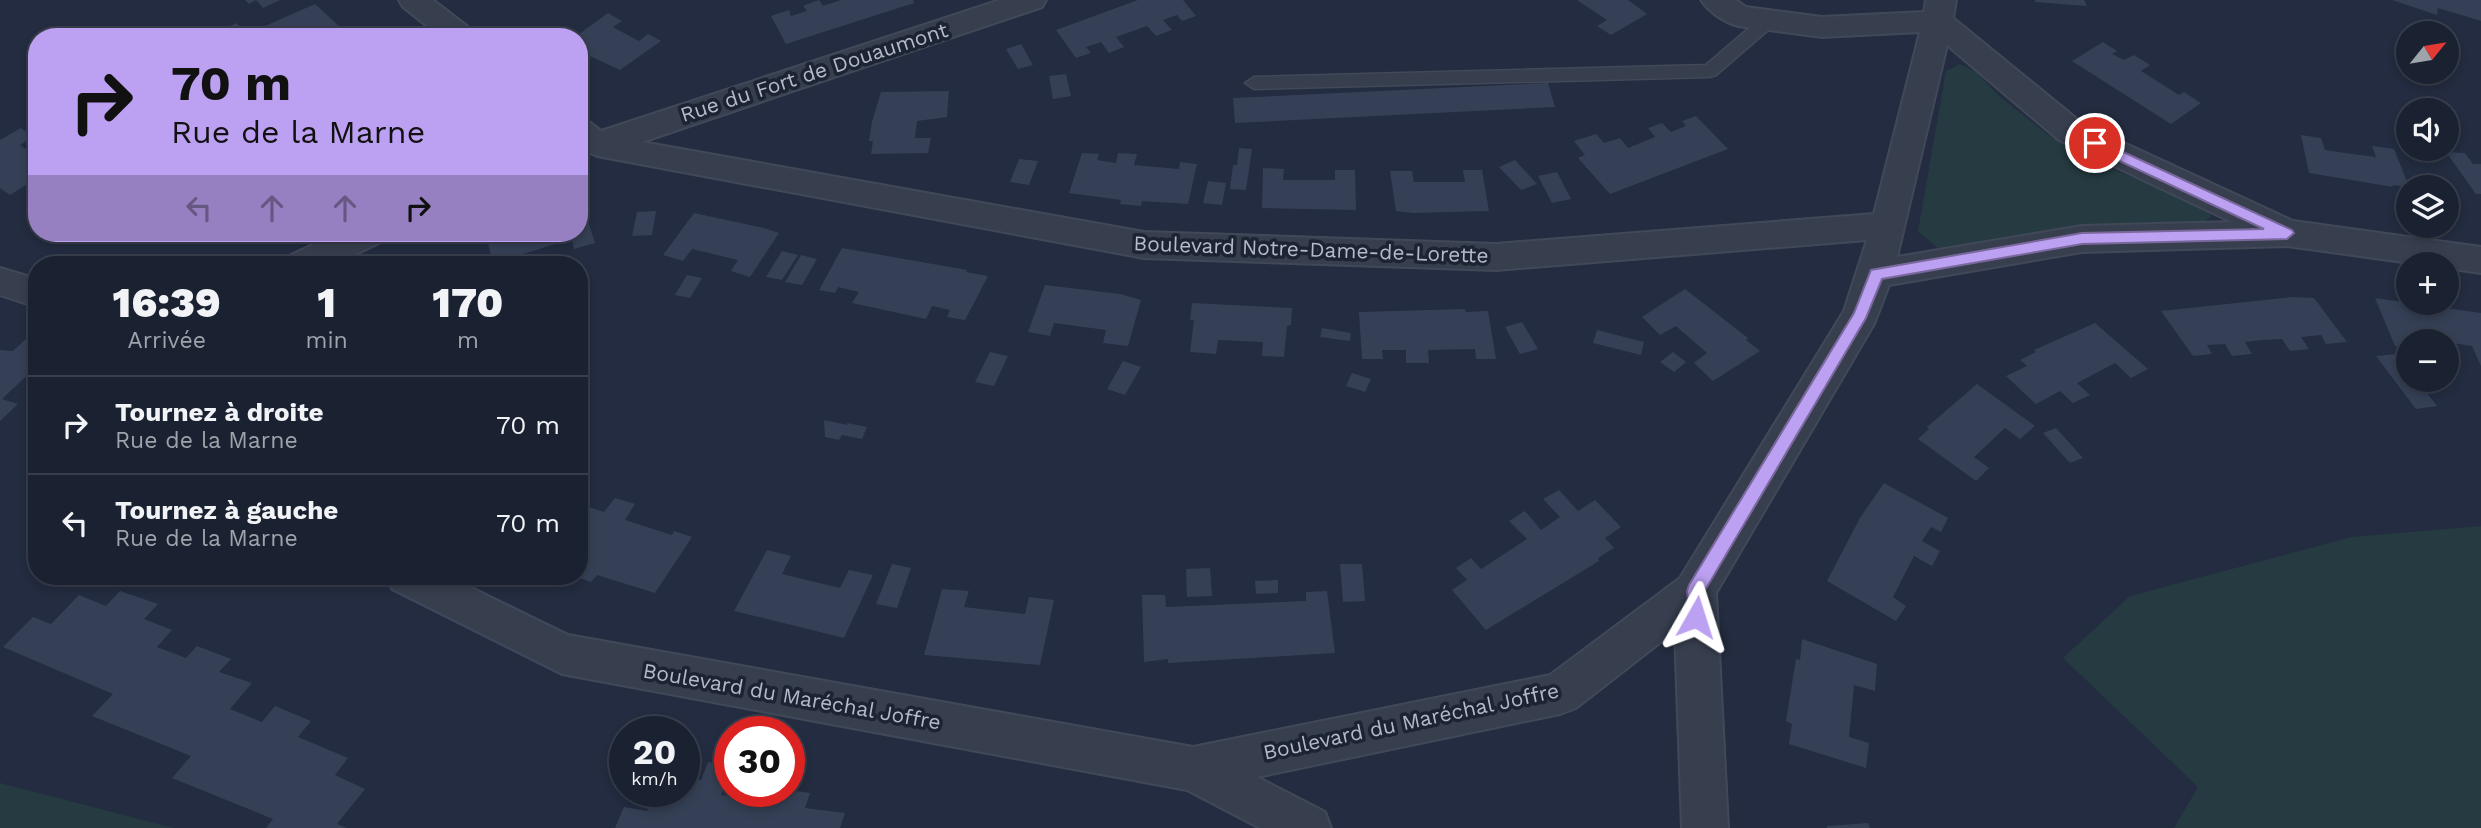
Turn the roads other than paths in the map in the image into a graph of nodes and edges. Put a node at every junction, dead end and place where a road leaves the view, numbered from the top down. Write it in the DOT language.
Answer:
graph roads {
  1 [pos="414,0"];
  2 [pos="1031,0"];
  3 [pos="1716,0"];
  4 [pos="1940,11"];
  5 [pos="1769,20"];
  6 [pos="450,28"];
  7 [pos="1254,83"];
  8 [pos="588,141"];
  9 [pos="588,143"];
  10 [pos="1888,226"];
  11 [pos="2287,233"];
  12 [pos="350,242"];
  13 [pos="321,256"];
  14 [pos="2481,260"];
  15 [pos="1876,274"];
  16 [pos="0,281"];
  17 [pos="28,290"];
  18 [pos="425,585"];
  19 [pos="1695,591"];
  20 [pos="1194,769"];
  21 [pos="1308,828"];
  22 [pos="1705,828"];
  1 -- 6 [label="street"];
  2 -- 8 [label="street, Rue du Fort de Douaumont"];
  3 -- 5 [label="street"];
  4 -- 5 [label="street"];
  4 -- 10 [label="street"];
  4 -- 11 [label="street"];
  5 -- 7 [label="lane"];
  9 -- 10 [label="street, Boulevard Notre-Dame-de-Lorette"];
  10 -- 15 [label="street"];
  11 -- 14 [label="street"];
  11 -- 15 [label="street"];
  12 -- 13 [label="street"];
  15 -- 19 [label="street"];
  16 -- 17 [label="street"];
  18 -- 20 [label="street, Boulevard du Maréchal Joffre"];
  19 -- 20 [label="street, Boulevard du Maréchal Joffre"];
  19 -- 22 [label="street"];
  20 -- 21 [label="street, Boulevard du Maréchal Joffre"];
}
